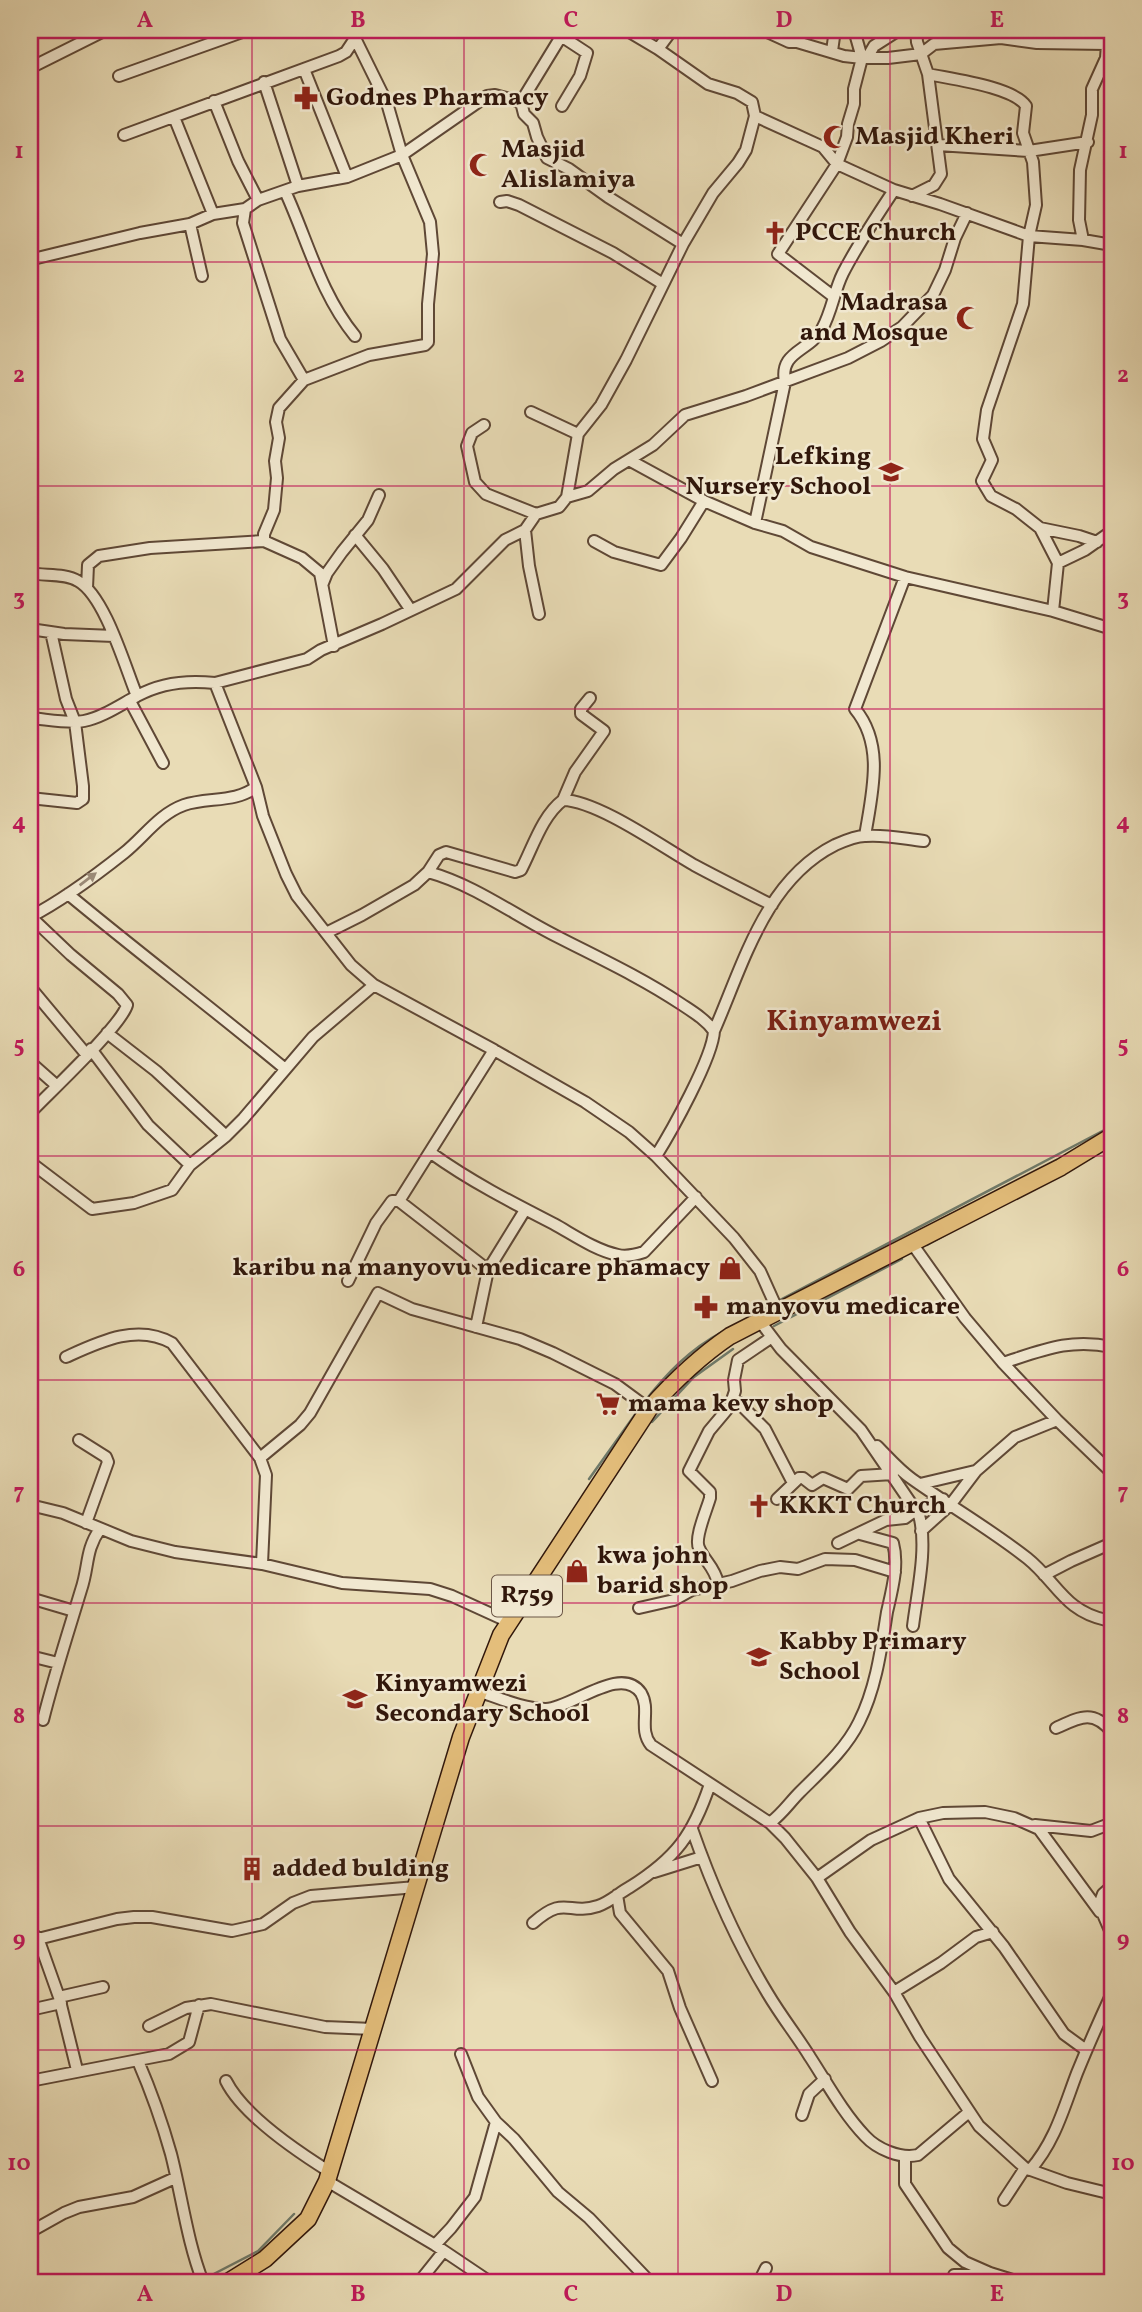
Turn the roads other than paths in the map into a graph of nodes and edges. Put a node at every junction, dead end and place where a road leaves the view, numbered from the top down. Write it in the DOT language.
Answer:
graph roads {
  1 [pos="106,30"];
  2 [pos="248,30"];
  3 [pos="625,30"];
  4 [pos="672,30"];
  5 [pos="763,30"];
  6 [pos="835,30"];
  7 [pos="854,30"];
  8 [pos="899,30"];
  9 [pos="916,30"];
  10 [pos="1078,30"];
  11 [pos="563,33"];
  12 [pos="353,35"];
  13 [pos="1110,42"];
  14 [pos="1079,44"];
  15 [pos="658,48"];
  16 [pos="832,51"];
  17 [pos="921,54"];
  18 [pos="864,58"];
  19 [pos="30,68"];
  20 [pos="304,69"];
  21 [pos="928,74"];
  22 [pos="119,76"];
  23 [pos="264,82"];
  24 [pos="214,101"];
  25 [pos="521,102"];
  26 [pos="562,106"];
  27 [pos="755,116"];
  28 [pos="174,117"];
  29 [pos="124,135"];
  30 [pos="1088,142"];
  31 [pos="938,145"];
  32 [pos="1030,151"];
  33 [pos="402,155"];
  34 [pos="837,164"];
  35 [pos="347,177"];
  36 [pos="298,186"];
  37 [pos="894,190"];
  38 [pos="285,191"];
  39 [pos="912,195"];
  40 [pos="258,200"];
  41 [pos="500,202"];
  42 [pos="245,209"];
  43 [pos="967,213"];
  44 [pos="213,214"];
  45 [pos="190,224"];
  46 [pos="1029,236"];
  47 [pos="1083,240"];
  48 [pos="683,244"];
  49 [pos="1112,245"];
  50 [pos="31,257"];
  51 [pos="202,276"];
  52 [pos="663,284"];
  53 [pos="834,297"];
  54 [pos="355,336"];
  55 [pos="304,380"];
  56 [pos="785,382"];
  57 [pos="531,412"];
  58 [pos="484,425"];
  59 [pos="579,435"];
  60 [pos="629,460"];
  61 [pos="379,495"];
  62 [pos="567,498"];
  63 [pos="704,501"];
  64 [pos="536,514"];
  65 [pos="755,523"];
  66 [pos="1040,528"];
  67 [pos="525,530"];
  68 [pos="1112,531"];
  69 [pos="355,535"];
  70 [pos="264,541"];
  71 [pos="594,541"];
  72 [pos="1097,542"];
  73 [pos="1058,563"];
  74 [pos="30,573"];
  75 [pos="905,577"];
  76 [pos="323,583"];
  77 [pos="87,587"];
  78 [pos="410,610"];
  79 [pos="1053,611"];
  80 [pos="539,614"];
  81 [pos="30,629"];
  82 [pos="1112,629"];
  83 [pos="51,632"];
  84 [pos="114,636"];
  85 [pos="334,646"];
  86 [pos="215,683"];
  87 [pos="134,698"];
  88 [pos="590,698"];
  89 [pos="30,718"];
  90 [pos="75,722"];
  91 [pos="163,763"];
  92 [pos="256,787"];
  93 [pos="30,799"];
  94 [pos="563,800"];
  95 [pos="865,835"];
  96 [pos="924,841"];
  97 [pos="428,872"];
  98 [pos="68,894"];
  99 [pos="772,905"];
  100 [pos="30,917"];
  101 [pos="326,933"];
  102 [pos="374,985"];
  103 [pos="30,987"];
  104 [pos="714,1031"];
  105 [pos="107,1033"];
  106 [pos="494,1049"];
  107 [pos="89,1051"];
  108 [pos="30,1062"];
  109 [pos="284,1069"];
  110 [pos="56,1085"];
  111 [pos="30,1113"];
  112 [pos="226,1136"];
  113 [pos="1112,1136"];
  114 [pos="431,1153"];
  115 [pos="656,1156"];
  116 [pos="30,1162"];
  117 [pos="190,1165"];
  118 [pos="696,1197"];
  119 [pos="399,1201"];
  120 [pos="525,1210"];
  121 [pos="911,1242"];
  122 [pos="488,1270"];
  123 [pos="348,1281"];
  124 [pos="778,1311"];
  125 [pos="759,1320"];
  126 [pos="476,1327"];
  127 [pos="772,1337"];
  128 [pos="1112,1347"];
  129 [pos="66,1357"];
  130 [pos="1003,1363"];
  131 [pos="733,1397"];
  132 [pos="649,1409"];
  133 [pos="1057,1420"];
  134 [pos="861,1430"];
  135 [pos="79,1440"];
  136 [pos="260,1458"];
  137 [pos="976,1471"];
  138 [pos="1112,1473"];
  139 [pos="889,1474"];
  140 [pos="915,1481"];
  141 [pos="793,1483"];
  142 [pos="777,1499"];
  143 [pos="947,1502"];
  144 [pos="30,1505"];
  145 [pos="916,1510"];
  146 [pos="86,1523"];
  147 [pos="100,1529"];
  148 [pos="921,1531"];
  149 [pos="860,1534"];
  150 [pos="838,1543"];
  151 [pos="1112,1543"];
  152 [pos="262,1563"];
  153 [pos="895,1572"];
  154 [pos="1044,1576"];
  155 [pos="718,1583"];
  156 [pos="30,1598"];
  157 [pos="639,1608"];
  158 [pos="74,1611"];
  159 [pos="1112,1617"];
  160 [pos="509,1622"];
  161 [pos="913,1626"];
  162 [pos="30,1656"];
  163 [pos="58,1663"];
  164 [pos="478,1692"];
  165 [pos="43,1720"];
  166 [pos="1056,1728"];
  167 [pos="1112,1732"];
  168 [pos="710,1784"];
  169 [pos="919,1818"];
  170 [pos="771,1823"];
  171 [pos="1112,1823"];
  172 [pos="1032,1825"];
  173 [pos="692,1829"];
  174 [pos="702,1857"];
  175 [pos="651,1873"];
  176 [pos="817,1878"];
  177 [pos="1112,1886"];
  178 [pos="416,1887"];
  179 [pos="617,1895"];
  180 [pos="1100,1912"];
  181 [pos="533,1923"];
  182 [pos="993,1932"];
  183 [pos="1112,1933"];
  184 [pos="32,1937"];
  185 [pos="103,1987"];
  186 [pos="894,1992"];
  187 [pos="1112,1993"];
  188 [pos="60,2000"];
  189 [pos="199,2005"];
  190 [pos="30,2010"];
  191 [pos="149,2026"];
  192 [pos="373,2029"];
  193 [pos="1086,2050"];
  194 [pos="461,2054"];
  195 [pos="138,2061"];
  196 [pos="77,2070"];
  197 [pos="825,2079"];
  198 [pos="30,2081"];
  199 [pos="226,2081"];
  200 [pos="712,2081"];
  201 [pos="969,2112"];
  202 [pos="802,2115"];
  203 [pos="496,2122"];
  204 [pos="905,2156"];
  205 [pos="1028,2169"];
  206 [pos="329,2177"];
  207 [pos="175,2178"];
  208 [pos="1112,2194"];
  209 [pos="1004,2200"];
  210 [pos="30,2232"];
  211 [pos="439,2248"];
  212 [pos="965,2262"];
  213 [pos="766,2268"];
  214 [pos="993,2274"];
  215 [pos="950,2278"];
  216 [pos="203,2282"];
  217 [pos="228,2282"];
  218 [pos="419,2282"];
  219 [pos="490,2282"];
  220 [pos="650,2282"];
  221 [pos="759,2282"];
  222 [pos="1019,2282"];
  1 -- 19 [label="street"];
  2 -- 22 [label="street"];
  3 -- 15 [label="street"];
  4 -- 15 [label="street"];
  5 -- 16 [label="street"];
  6 -- 16 [label="street"];
  7 -- 18 [label="street"];
  8 -- 18 [label="street"];
  9 -- 17 [label="street"];
  10 -- 14 [label="street"];
  11 -- 25 [label="street"];
  11 -- 26 [label="street"];
  12 -- 20 [label="street"];
  12 -- 33 [label="street"];
  13 -- 14 [label="street"];
  13 -- 30 [label="street"];
  14 -- 17 [label="street"];
  15 -- 27 [label="street"];
  16 -- 18 [label="street"];
  17 -- 18 [label="street"];
  17 -- 21 [label="street"];
  18 -- 34 [label="street"];
  20 -- 23 [label="street"];
  20 -- 35 [label="street"];
  21 -- 31 [label="street"];
  21 -- 32 [label="street"];
  23 -- 24 [label="street"];
  23 -- 36 [label="street"];
  24 -- 28 [label="street"];
  24 -- 40 [label="street"];
  25 -- 33 [label="street"];
  25 -- 48 [label="street"];
  27 -- 34 [label="street"];
  27 -- 48 [label="street"];
  28 -- 29 [label="street"];
  28 -- 44 [label="street"];
  30 -- 32 [label="street"];
  30 -- 47 [label="street"];
  31 -- 32 [label="street"];
  31 -- 39 [label="street"];
  32 -- 46 [label="street"];
  33 -- 35 [label="street"];
  33 -- 55 [label="street"];
  34 -- 37 [label="street"];
  34 -- 53 [label="street"];
  35 -- 36 [label="street"];
  36 -- 38 [label="street"];
  37 -- 39 [label="street"];
  37 -- 53 [label="street"];
  38 -- 40 [label="street"];
  38 -- 54 [label="street"];
  39 -- 43 [label="street"];
  40 -- 42 [label="street"];
  41 -- 52 [label="street"];
  42 -- 44 [label="street"];
  42 -- 55 [label="street"];
  43 -- 46 [label="street"];
  43 -- 56 [label="street"];
  44 -- 45 [label="street"];
  45 -- 50 [label="street"];
  45 -- 51 [label="street"];
  46 -- 47 [label="street"];
  46 -- 66 [label="street"];
  47 -- 49 [label="street"];
  48 -- 52 [label="street"];
  52 -- 59 [label="street"];
  53 -- 56 [label="street"];
  55 -- 70 [label="street"];
  56 -- 60 [label="street"];
  56 -- 65 [label="street"];
  57 -- 59 [label="street"];
  58 -- 64 [label="street"];
  59 -- 62 [label="street"];
  60 -- 62 [label="street"];
  60 -- 63 [label="street"];
  61 -- 69 [label="street"];
  62 -- 64 [label="street"];
  63 -- 65 [label="street"];
  63 -- 71 [label="street"];
  64 -- 67 [label="street"];
  65 -- 75 [label="street"];
  66 -- 72 [label="street"];
  66 -- 73 [label="street"];
  67 -- 78 [label="street"];
  67 -- 80 [label="street"];
  68 -- 72 [label="street"];
  69 -- 76 [label="street"];
  69 -- 78 [label="street"];
  70 -- 76 [label="street"];
  70 -- 77 [label="street"];
  72 -- 73 [label="street"];
  73 -- 79 [label="street"];
  74 -- 77 [label="street"];
  75 -- 79 [label="street"];
  75 -- 95 [label="street"];
  76 -- 85 [label="street"];
  77 -- 84 [label="street"];
  78 -- 85 [label="street"];
  79 -- 82 [label="street"];
  81 -- 83 [label="street"];
  83 -- 84 [label="street"];
  83 -- 90 [label="street"];
  84 -- 87 [label="street"];
  85 -- 86 [label="street"];
  86 -- 87 [label="street"];
  86 -- 92 [label="street"];
  87 -- 90 [label="street"];
  87 -- 91 [label="street"];
  88 -- 94 [label="street"];
  89 -- 90 [label="street"];
  90 -- 93 [label="street"];
  98 -- 92 [label="street, one-way"];
  92 -- 101 [label="street"];
  94 -- 97 [label="street"];
  94 -- 99 [label="street"];
  95 -- 96 [label="street"];
  95 -- 99 [label="street"];
  97 -- 101 [label="street"];
  97 -- 104 [label="street"];
  98 -- 100 [label="street"];
  98 -- 109 [label="street"];
  99 -- 104 [label="street"];
  100 -- 105 [label="street"];
  101 -- 102 [label="street"];
  102 -- 106 [label="street"];
  102 -- 109 [label="street"];
  103 -- 107 [label="street"];
  104 -- 115 [label="street"];
  105 -- 107 [label="street"];
  105 -- 112 [label="street"];
  106 -- 114 [label="street"];
  106 -- 115 [label="street"];
  107 -- 110 [label="street"];
  107 -- 117 [label="street"];
  108 -- 110 [label="street"];
  109 -- 112 [label="street"];
  110 -- 111 [label="street"];
  112 -- 117 [label="street"];
  113 -- 121 [label="main road, R759"];
  114 -- 119 [label="street"];
  114 -- 120 [label="street"];
  115 -- 118 [label="street"];
  116 -- 117 [label="street"];
  118 -- 120 [label="street"];
  118 -- 124 [label="street"];
  119 -- 122 [label="street"];
  119 -- 123 [label="street"];
  120 -- 122 [label="street"];
  121 -- 124 [label="main road, R759"];
  121 -- 130 [label="street"];
  122 -- 126 [label="street"];
  124 -- 125 [label="main road, R759"];
  125 -- 127 [label="street"];
  125 -- 132 [label="main road, R759"];
  126 -- 132 [label="street"];
  126 -- 136 [label="street"];
  127 -- 131 [label="street"];
  127 -- 134 [label="street"];
  128 -- 130 [label="street"];
  129 -- 136 [label="street"];
  130 -- 133 [label="street"];
  131 -- 141 [label="street"];
  131 -- 155 [label="street"];
  132 -- 160 [label="main road, R759"];
  133 -- 137 [label="street"];
  133 -- 138 [label="street"];
  134 -- 139 [label="street"];
  134 -- 140 [label="street"];
  135 -- 146 [label="street"];
  136 -- 152 [label="street"];
  137 -- 140 [label="street"];
  137 -- 143 [label="street"];
  139 -- 140 [label="street"];
  139 -- 141 [label="street"];
  139 -- 145 [label="street"];
  140 -- 143 [label="street"];
  141 -- 142 [label="street"];
  143 -- 145 [label="street"];
  143 -- 148 [label="street"];
  143 -- 154 [label="street"];
  144 -- 146 [label="street"];
  145 -- 148 [label="street"];
  145 -- 149 [label="street"];
  146 -- 147 [label="street"];
  147 -- 152 [label="street"];
  147 -- 158 [label="street"];
  148 -- 161 [label="street"];
  149 -- 150 [label="street"];
  149 -- 153 [label="street"];
  151 -- 154 [label="street"];
  152 -- 160 [label="street"];
  153 -- 155 [label="street"];
  153 -- 170 [label="street"];
  154 -- 159 [label="street"];
  155 -- 157 [label="street"];
  156 -- 158 [label="street"];
  158 -- 163 [label="street"];
  160 -- 164 [label="main road, R759"];
  162 -- 163 [label="street"];
  163 -- 165 [label="street"];
  164 -- 168 [label="street"];
  164 -- 178 [label="main road, R759"];
  166 -- 167 [label="street"];
  168 -- 170 [label="street"];
  168 -- 173 [label="street"];
  169 -- 172 [label="street"];
  169 -- 176 [label="street"];
  169 -- 182 [label="street"];
  170 -- 176 [label="street"];
  171 -- 172 [label="street"];
  172 -- 180 [label="street"];
  173 -- 174 [label="street"];
  173 -- 175 [label="street"];
  174 -- 175 [label="street"];
  174 -- 197 [label="street"];
  175 -- 179 [label="street"];
  176 -- 186 [label="street"];
  177 -- 180 [label="street"];
  178 -- 184 [label="street"];
  178 -- 192 [label="main road, R759"];
  179 -- 181 [label="street"];
  179 -- 200 [label="street"];
  180 -- 183 [label="street"];
  182 -- 186 [label="street"];
  182 -- 193 [label="street"];
  184 -- 188 [label="street"];
  185 -- 188 [label="street"];
  186 -- 201 [label="street"];
  187 -- 193 [label="street"];
  188 -- 190 [label="street"];
  188 -- 196 [label="street"];
  189 -- 191 [label="street"];
  189 -- 192 [label="street"];
  189 -- 195 [label="street"];
  192 -- 206 [label="main road, R759"];
  193 -- 205 [label="street"];
  194 -- 203 [label="street"];
  195 -- 196 [label="street"];
  195 -- 207 [label="street"];
  196 -- 198 [label="street"];
  197 -- 202 [label="street"];
  197 -- 204 [label="street"];
  199 -- 206 [label="street"];
  201 -- 204 [label="street"];
  201 -- 205 [label="street"];
  203 -- 211 [label="street"];
  203 -- 220 [label="street"];
  204 -- 212 [label="street"];
  205 -- 208 [label="street"];
  205 -- 209 [label="street"];
  206 -- 211 [label="street"];
  206 -- 217 [label="main road, R759"];
  207 -- 210 [label="street"];
  207 -- 216 [label="street"];
  211 -- 218 [label="street"];
  211 -- 219 [label="street"];
  212 -- 214 [label="street"];
  212 -- 215 [label="street"];
  213 -- 221 [label="street"];
  214 -- 215 [label="street"];
  214 -- 222 [label="street"];
}
